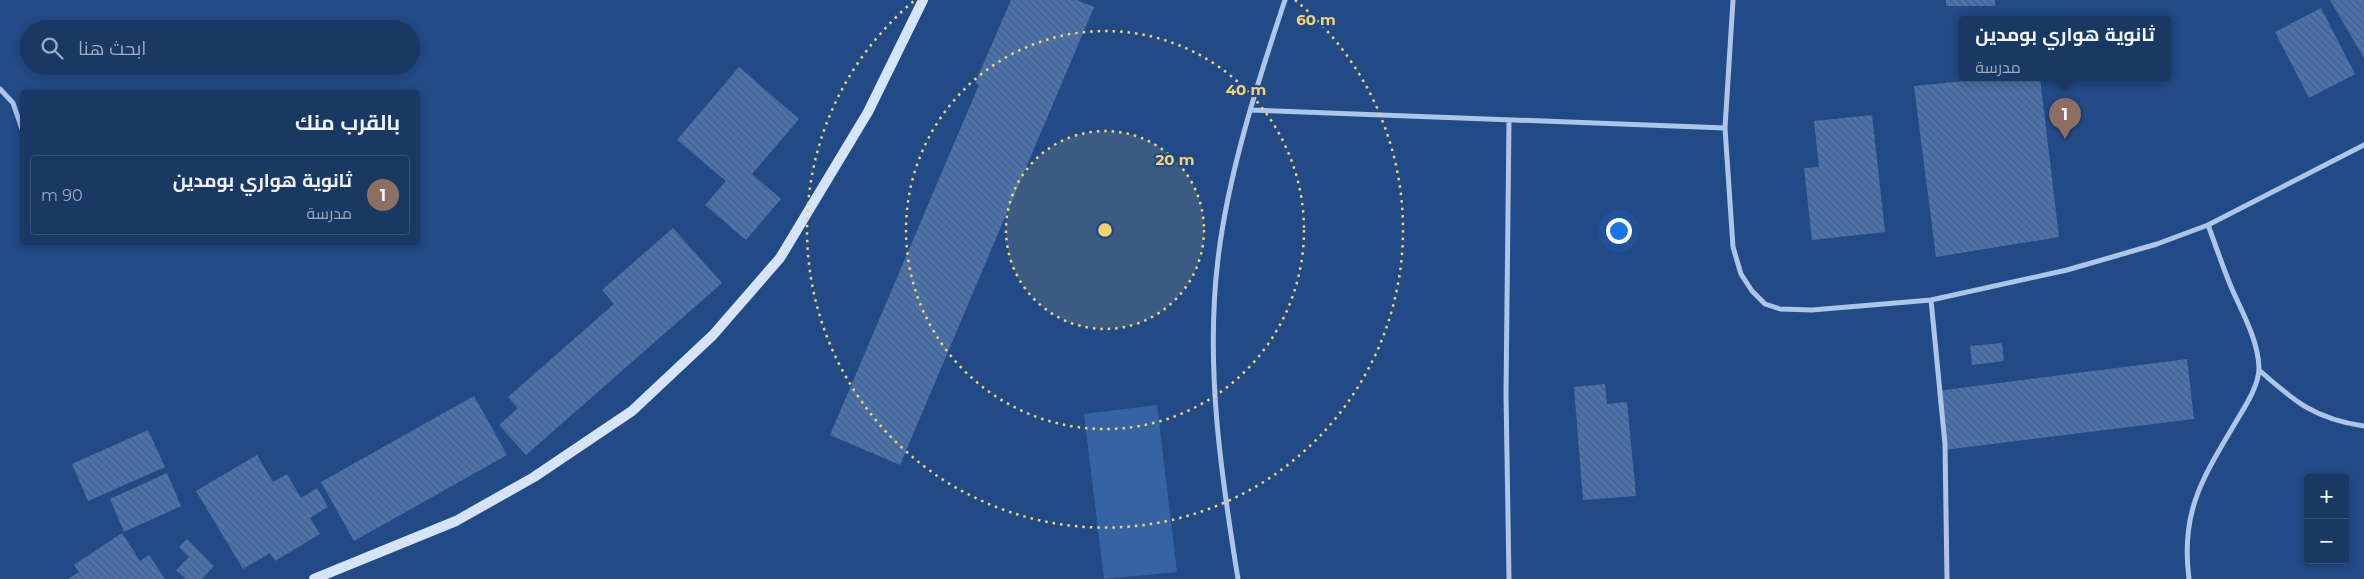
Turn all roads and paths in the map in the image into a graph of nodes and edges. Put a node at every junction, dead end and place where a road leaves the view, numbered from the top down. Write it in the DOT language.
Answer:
graph roads {
  1 [pos="923,0"];
  2 [pos="1285,0"];
  3 [pos="1733,0"];
  4 [pos="0,89"];
  5 [pos="1251,110"];
  6 [pos="1509,120"];
  7 [pos="20,123"];
  8 [pos="1725,128"];
  9 [pos="2364,145"];
  10 [pos="2208,225"];
  11 [pos="1931,300"];
  12 [pos="2259,370"];
  13 [pos="2364,426"];
  14 [pos="314,579"];
  15 [pos="1238,579"];
  16 [pos="1509,579"];
  17 [pos="1947,579"];
  18 [pos="2189,579"];
  1 -- 14 [label="street"];
  2 -- 5 [label="street"];
  3 -- 8 [label="street"];
  4 -- 7 [label="street"];
  5 -- 6 [label="street"];
  5 -- 15 [label="street"];
  6 -- 8 [label="street"];
  6 -- 16 [label="street"];
  8 -- 11 [label="street"];
  9 -- 10 [label="street"];
  10 -- 11 [label="street"];
  10 -- 12 [label="street"];
  11 -- 17 [label="street"];
  12 -- 13 [label="street"];
  12 -- 18 [label="street"];
}
